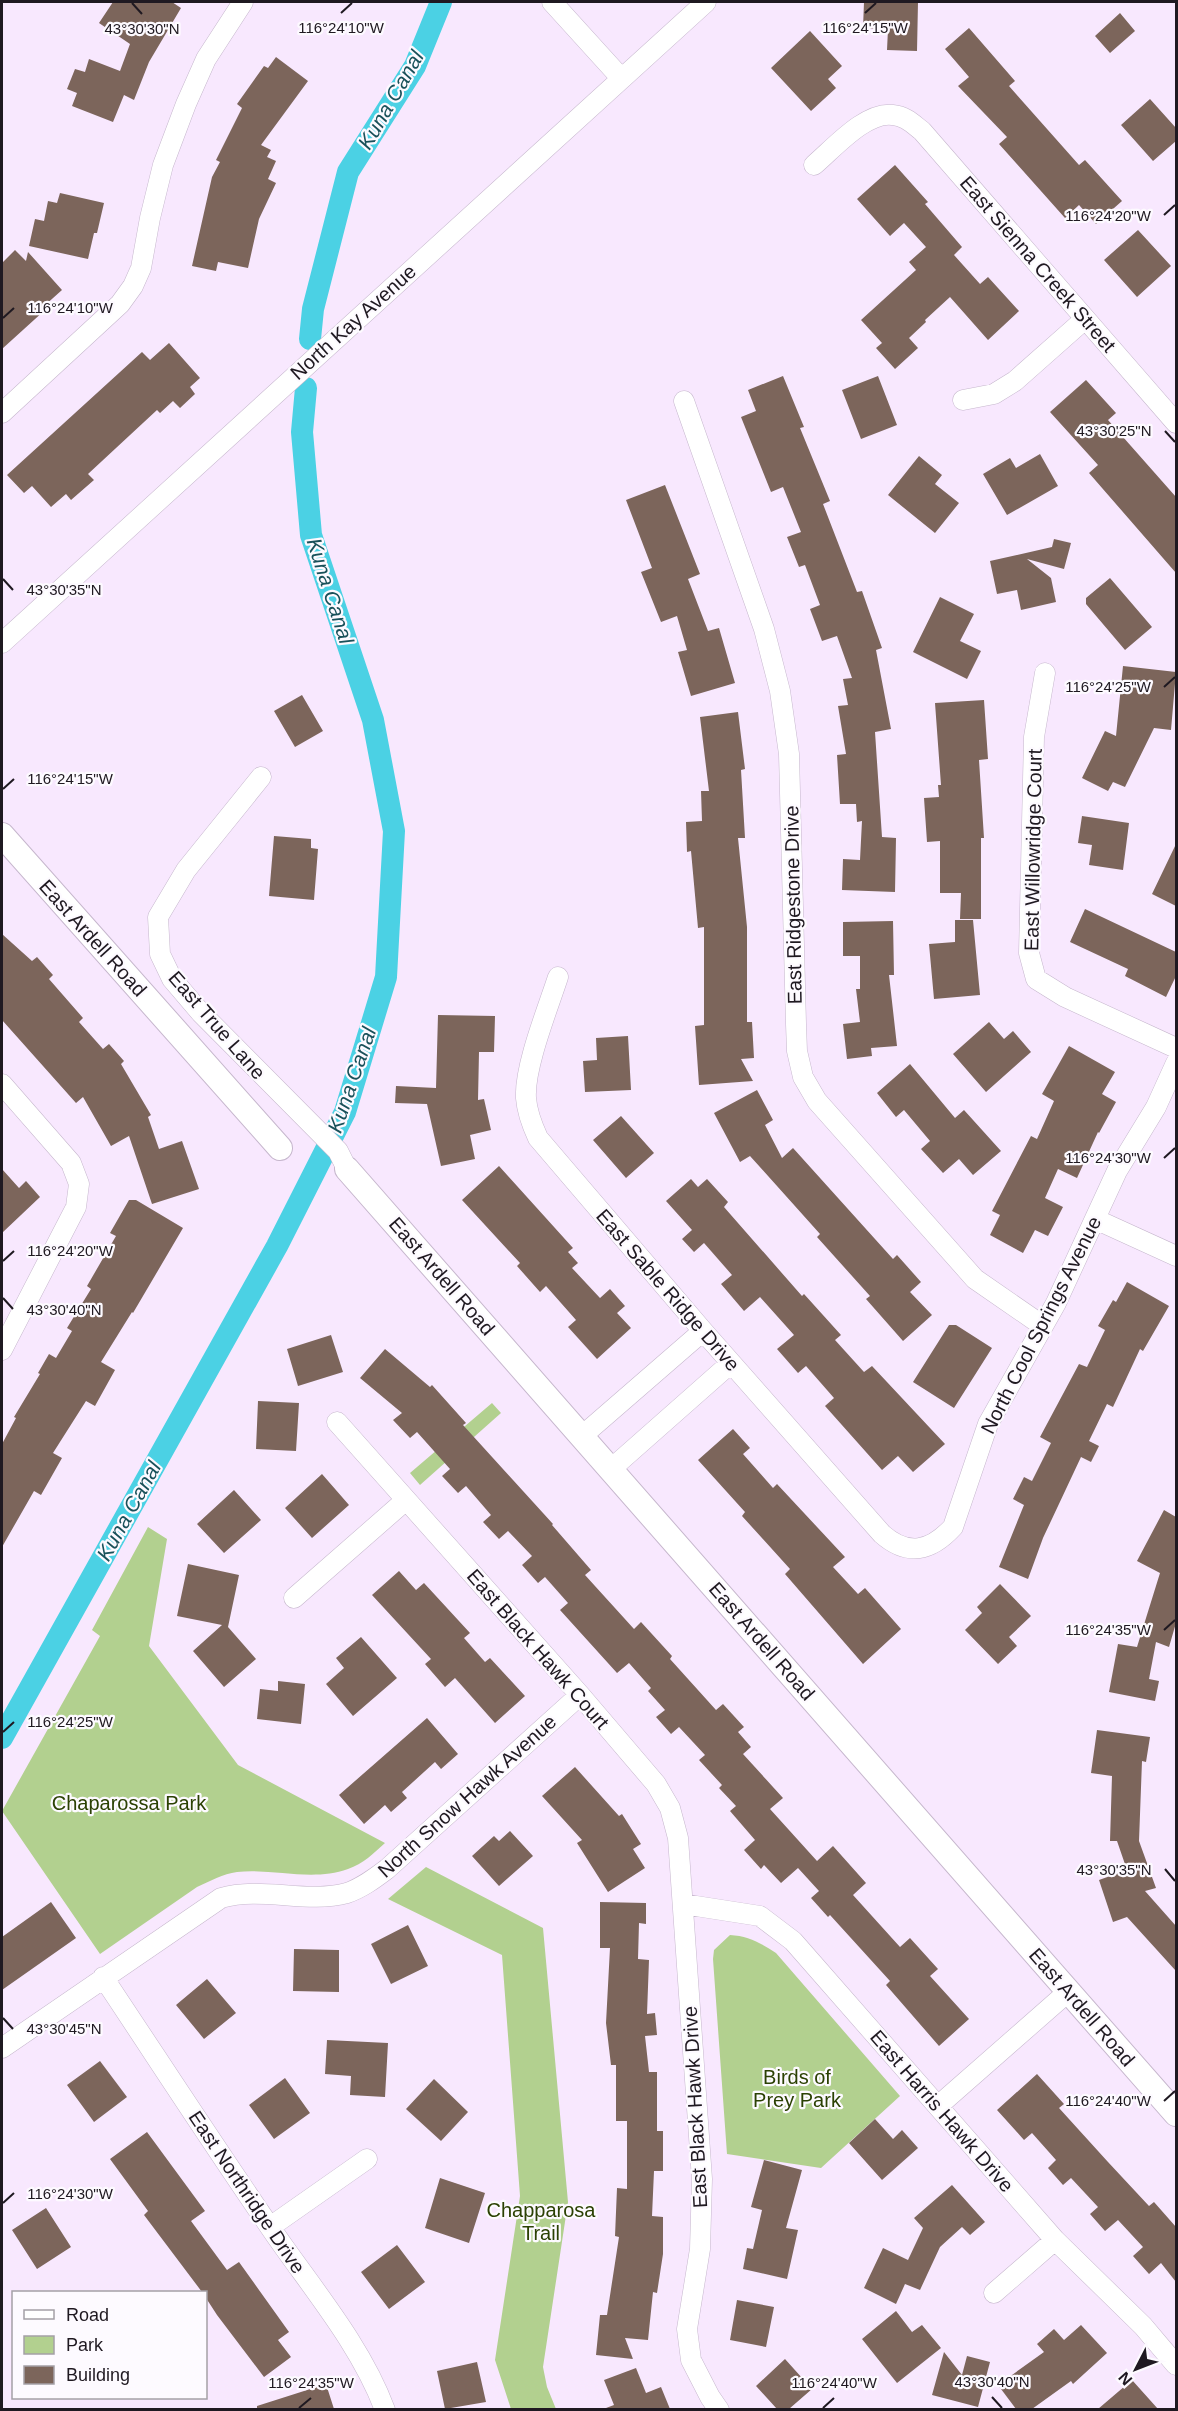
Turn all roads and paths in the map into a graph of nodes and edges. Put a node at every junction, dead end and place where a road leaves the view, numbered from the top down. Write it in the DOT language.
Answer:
graph roads {
  1 [pos="243,2"];
  2 [pos="552,2"];
  3 [pos="706,2"];
  4 [pos="621,78"];
  5 [pos="814,165"];
  6 [pos="1085,318"];
  7 [pos="963,400"];
  8 [pos="684,401"];
  9 [pos="2,413"];
  10 [pos="1176,423"];
  11 [pos="2,643"];
  12 [pos="1045,673"];
  13 [pos="261,777"];
  14 [pos="2,835"];
  15 [pos="558,977"];
  16 [pos="1176,1048"];
  17 [pos="1176,1063"];
  18 [pos="2,1083"];
  19 [pos="280,1148"];
  20 [pos="342,1160"];
  21 [pos="1095,1219"];
  22 [pos="1176,1256"];
  23 [pos="1043,1326"];
  24 [pos="703,1331"];
  25 [pos="2,1350"];
  26 [pos="731,1363"];
  27 [pos="338,1422"];
  28 [pos="582,1436"];
  29 [pos="611,1469"];
  30 [pos="406,1500"];
  31 [pos="921,1548"];
  32 [pos="294,1598"];
  33 [pos="580,1695"];
  34 [pos="682,1904"];
  35 [pos="102,1977"];
  36 [pos="1069,1991"];
  37 [pos="2,2048"];
  38 [pos="938,2106"];
  39 [pos="1176,2115"];
  40 [pos="367,2159"];
  41 [pos="270,2227"];
  42 [pos="1055,2240"];
  43 [pos="994,2293"];
  44 [pos="1176,2364"];
  45 [pos="385,2409"];
  46 [pos="719,2409"];
  1 -- 9 [label="street"];
  2 -- 4 [label="street"];
  3 -- 4 [label="street, North Kay Avenue"];
  4 -- 11 [label="street, North Kay Avenue"];
  5 -- 6 [label="street, East Sienna Creek Street"];
  6 -- 7 [label="street"];
  6 -- 10 [label="street, East Sienna Creek Street"];
  8 -- 23 [label="street, East Ridgestone Drive"];
  12 -- 16 [label="street, East Willowridge Court"];
  13 -- 20 [label="street, East True Lane"];
  14 -- 19 [label="street, East Ardell Road"];
  15 -- 24 [label="street, East Sable Ridge Drive"];
  17 -- 21 [label="street, North Cool Springs Avenue"];
  18 -- 25 [label="street"];
  20 -- 28 [label="street, East Ardell Road"];
  21 -- 22 [label="street"];
  21 -- 23 [label="street, North Cool Springs Avenue"];
  23 -- 31 [label="street, North Cool Springs Avenue"];
  24 -- 26 [label="street, East Sable Ridge Drive"];
  24 -- 28 [label="street"];
  26 -- 29 [label="street"];
  26 -- 31 [label="street, East Sable Ridge Drive"];
  27 -- 30 [label="street, East Black Hawk Court"];
  28 -- 29 [label="street, East Ardell Road"];
  29 -- 36 [label="street, East Ardell Road"];
  30 -- 32 [label="street"];
  30 -- 33 [label="street, East Black Hawk Court"];
  33 -- 34 [label="street, East Black Hawk Court"];
  33 -- 35 [label="street, North Snow Hawk Avenue"];
  34 -- 38 [label="street, East Harris Hawk Drive"];
  34 -- 46 [label="street, East Black Hawk Drive"];
  35 -- 37 [label="street, North Snow Hawk Avenue"];
  35 -- 41 [label="street, East Northridge Drive"];
  36 -- 38 [label="street"];
  36 -- 39 [label="street, East Ardell Road"];
  38 -- 42 [label="street, East Harris Hawk Drive"];
  40 -- 41 [label="street"];
  41 -- 45 [label="street, East Northridge Drive"];
  42 -- 43 [label="street"];
  42 -- 44 [label="street, East Harris Hawk Drive"];
}
